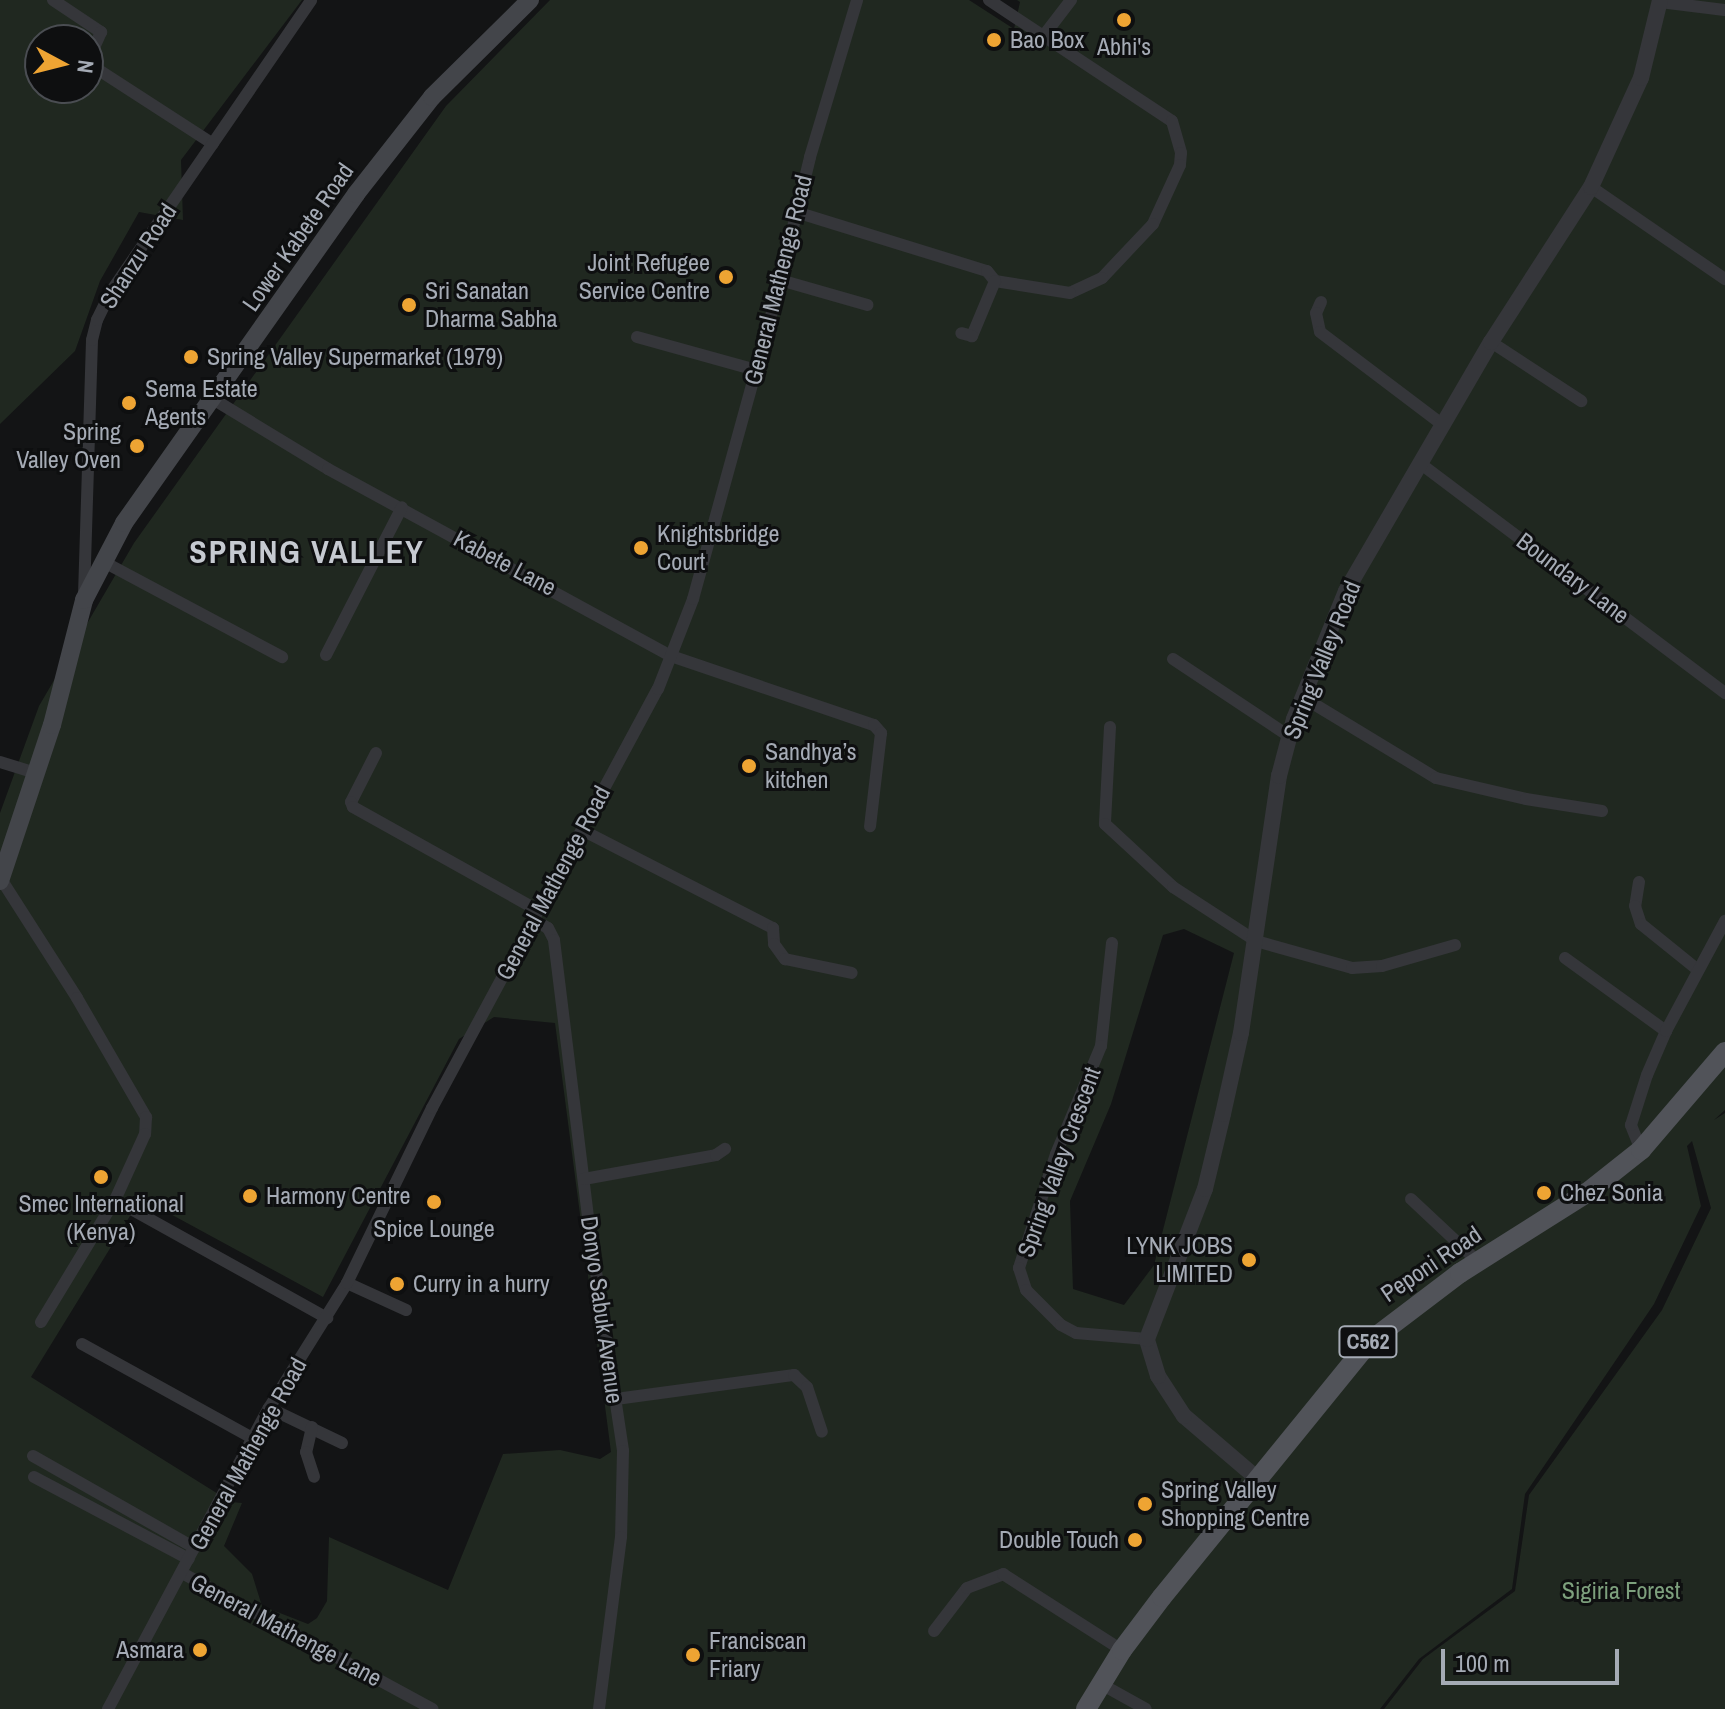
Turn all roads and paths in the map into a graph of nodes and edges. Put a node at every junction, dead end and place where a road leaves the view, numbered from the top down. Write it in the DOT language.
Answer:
graph roads {
  1 [pos="53,0"];
  2 [pos="311,0"];
  3 [pos="530,0"];
  4 [pos="857,0"];
  5 [pos="989,0"];
  6 [pos="1071,0"];
  7 [pos="1660,1"];
  8 [pos="1725,10"];
  9 [pos="1045,34"];
  10 [pos="213,144"];
  11 [pos="1591,187"];
  12 [pos="796,212"];
  13 [pos="1725,279"];
  14 [pos="780,280"];
  15 [pos="995,281"];
  16 [pos="1321,302"];
  17 [pos="868,305"];
  18 [pos="961,333"];
  19 [pos="637,337"];
  20 [pos="1491,342"];
  21 [pos="756,370"];
  22 [pos="213,399"];
  23 [pos="1581,401"];
  24 [pos="1443,425"];
  25 [pos="1421,464"];
  26 [pos="402,507"];
  27 [pos="104,562"];
  28 [pos="84,600"];
  29 [pos="326,655"];
  30 [pos="671,656"];
  31 [pos="282,657"];
  32 [pos="1173,659"];
  33 [pos="1725,693"];
  34 [pos="1304,698"];
  35 [pos="1110,727"];
  36 [pos="1289,736"];
  37 [pos="376,753"];
  38 [pos="0,762"];
  39 [pos="37,773"];
  40 [pos="1602,811"];
  41 [pos="870,826"];
  42 [pos="582,830"];
  43 [pos="0,880"];
  44 [pos="1639,882"];
  45 [pos="536,915"];
  46 [pos="1725,921"];
  47 [pos="1256,941"];
  48 [pos="1112,943"];
  49 [pos="1455,945"];
  50 [pos="1565,958"];
  51 [pos="1698,970"];
  52 [pos="852,973"];
  53 [pos="1666,1031"];
  54 [pos="1725,1052"];
  55 [pos="725,1149"];
  56 [pos="1641,1150"];
  57 [pos="584,1179"];
  58 [pos="1411,1199"];
  59 [pos="115,1200"];
  60 [pos="1478,1262"];
  61 [pos="347,1283"];
  62 [pos="406,1310"];
  63 [pos="327,1318"];
  64 [pos="41,1322"];
  65 [pos="1147,1339"];
  66 [pos="82,1344"];
  67 [pos="616,1399"];
  68 [pos="269,1408"];
  69 [pos="312,1427"];
  70 [pos="822,1432"];
  71 [pos="252,1438"];
  72 [pos="342,1443"];
  73 [pos="33,1456"];
  74 [pos="34,1477"];
  75 [pos="314,1477"];
  76 [pos="1259,1480"];
  77 [pos="192,1553"];
  78 [pos="182,1573"];
  79 [pos="934,1631"];
  80 [pos="1122,1650"];
  81 [pos="1101,1684"];
  82 [pos="108,1709"];
  83 [pos="433,1709"];
  84 [pos="599,1709"];
  85 [pos="1086,1709"];
  86 [pos="1146,1709"];
  1 -- 10 [label="street"];
  2 -- 10 [label="street, Shanzu Road"];
  3 -- 22 [label="main road, Lower Kabete Road"];
  4 -- 12 [label="street, General Mathenge Road"];
  5 -- 9 [label="street"];
  6 -- 9 [label="street"];
  7 -- 8 [label="street"];
  7 -- 11 [label="street, Spring Valley Road"];
  9 -- 15 [label="street"];
  10 -- 28 [label="street, Shanzu Road"];
  11 -- 13 [label="street"];
  11 -- 20 [label="street, Spring Valley Road"];
  12 -- 14 [label="street, General Mathenge Road"];
  12 -- 15 [label="street"];
  14 -- 17 [label="street"];
  14 -- 21 [label="street, General Mathenge Road"];
  15 -- 18 [label="street"];
  16 -- 24 [label="street"];
  19 -- 21 [label="street"];
  20 -- 23 [label="street"];
  20 -- 24 [label="street, Spring Valley Road"];
  21 -- 30 [label="street, General Mathenge Road"];
  22 -- 26 [label="street, Kabete Lane"];
  22 -- 27 [label="main road, Lower Kabete Road"];
  24 -- 25 [label="street, Spring Valley Road"];
  25 -- 33 [label="street, Boundary Lane"];
  25 -- 34 [label="street, Spring Valley Road"];
  26 -- 29 [label="street"];
  26 -- 30 [label="street, Kabete Lane"];
  27 -- 28 [label="main road, Lower Kabete Road"];
  27 -- 31 [label="street"];
  28 -- 39 [label="main road, Lower Kabete Road"];
  30 -- 41 [label="street, Kabete Lane"];
  30 -- 42 [label="street, General Mathenge Road"];
  32 -- 36 [label="street"];
  34 -- 36 [label="street, Spring Valley Road"];
  34 -- 40 [label="street"];
  35 -- 47 [label="street"];
  36 -- 47 [label="street, Spring Valley Road"];
  37 -- 45 [label="street"];
  38 -- 39 [label="street"];
  39 -- 43 [label="main road, Lower Kabete Road"];
  42 -- 45 [label="street, General Mathenge Road"];
  42 -- 52 [label="street"];
  43 -- 59 [label="street"];
  44 -- 51 [label="street"];
  45 -- 57 [label="street, Donyo Sabuk Avenue"];
  45 -- 61 [label="street, General Mathenge Road"];
  46 -- 51 [label="street"];
  47 -- 49 [label="street"];
  47 -- 65 [label="street, Spring Valley Road"];
  48 -- 65 [label="street, Spring Valley Crescent"];
  50 -- 53 [label="street"];
  51 -- 53 [label="street"];
  53 -- 56 [label="street"];
  54 -- 56 [label="main road, Peponi Road / C562"];
  55 -- 57 [label="street"];
  56 -- 60 [label="main road, Peponi Road / C562"];
  57 -- 67 [label="street, Donyo Sabuk Avenue"];
  58 -- 60 [label="street"];
  59 -- 63 [label="street"];
  59 -- 64 [label="street"];
  60 -- 76 [label="main road, Peponi Road / C562"];
  61 -- 62 [label="street"];
  61 -- 63 [label="street, General Mathenge Road"];
  63 -- 68 [label="street, General Mathenge Road"];
  65 -- 76 [label="street"];
  66 -- 71 [label="street"];
  67 -- 70 [label="street"];
  67 -- 84 [label="street, Donyo Sabuk Avenue"];
  68 -- 69 [label="street"];
  68 -- 71 [label="street, General Mathenge Road"];
  69 -- 72 [label="street"];
  69 -- 75 [label="street"];
  71 -- 77 [label="street, General Mathenge Road"];
  73 -- 77 [label="street"];
  74 -- 77 [label="street"];
  76 -- 80 [label="main road, Peponi Road / C562"];
  77 -- 78 [label="street, General Mathenge Road"];
  78 -- 82 [label="street, General Mathenge Road"];
  78 -- 83 [label="street, General Mathenge Lane"];
  79 -- 80 [label="street"];
  80 -- 81 [label="main road, Peponi Road / C562"];
  81 -- 85 [label="main road, Peponi Road / C562"];
  81 -- 86 [label="street"];
}
